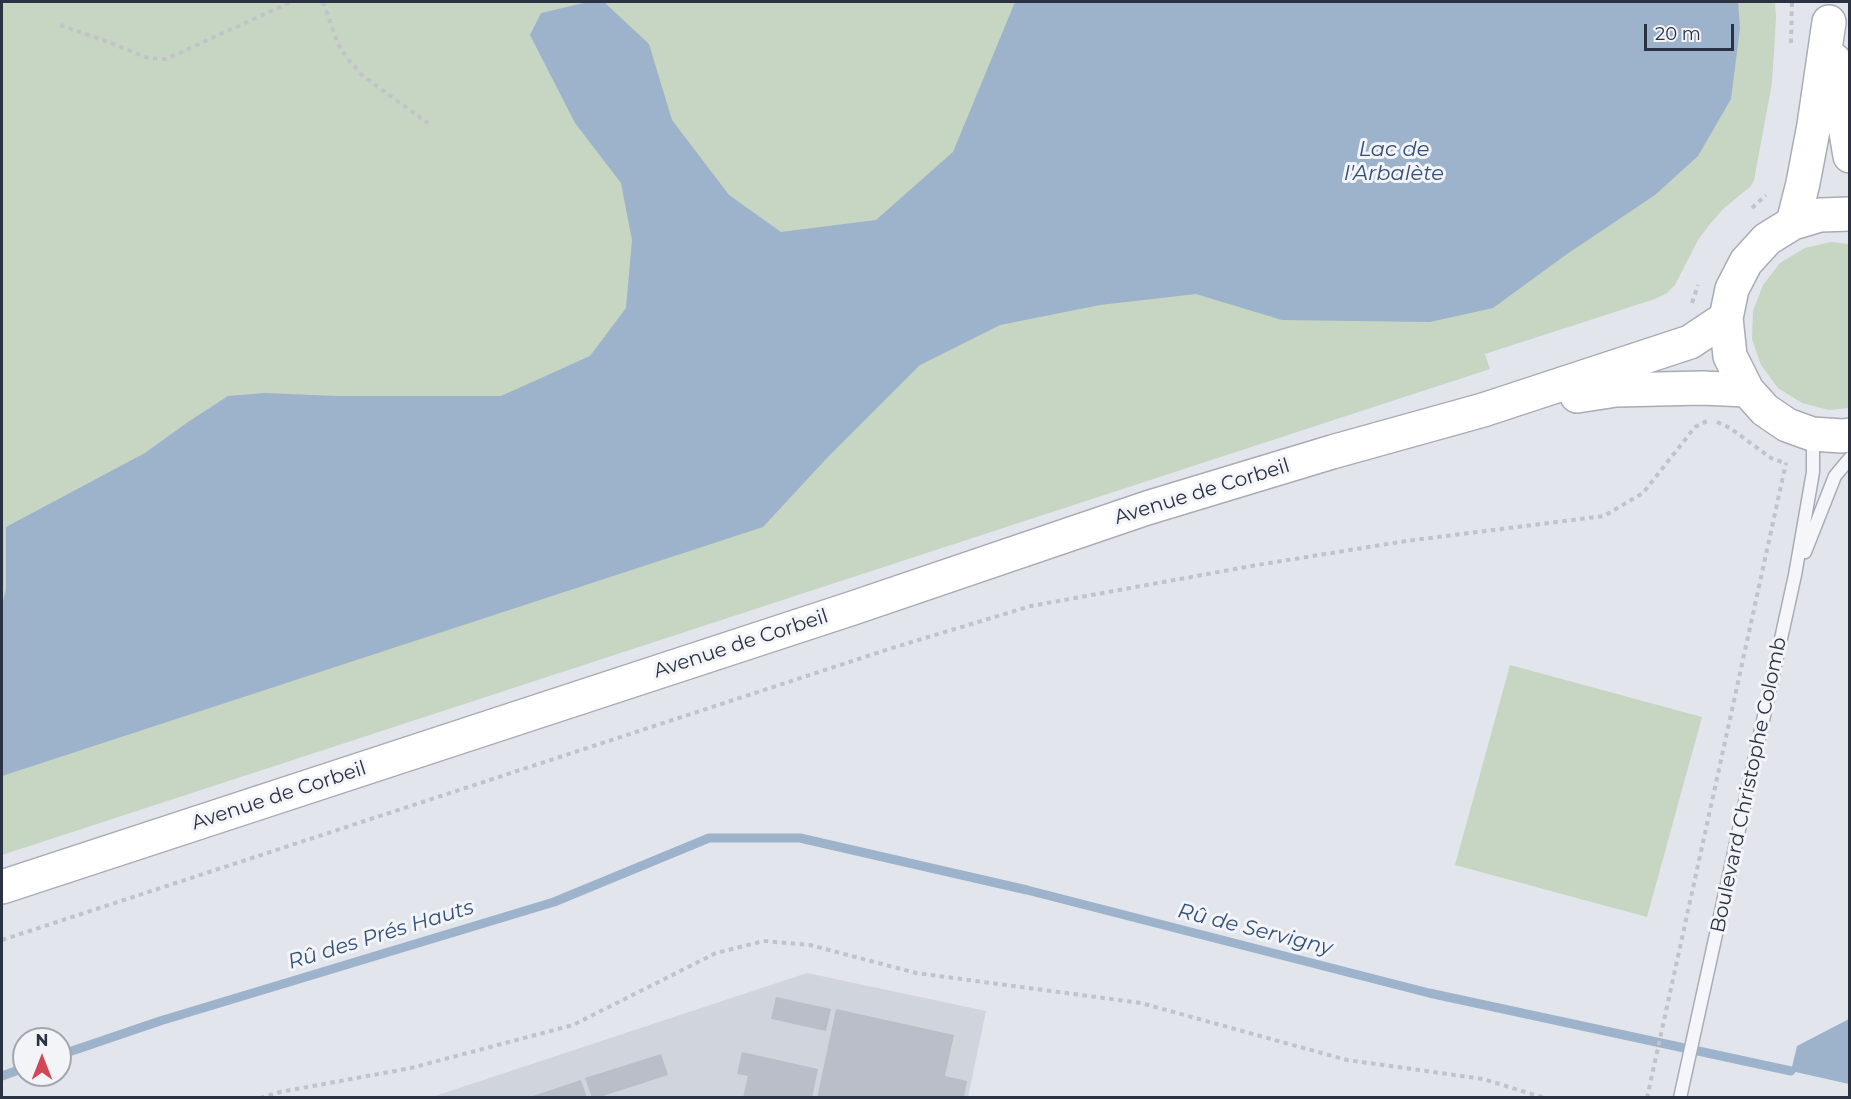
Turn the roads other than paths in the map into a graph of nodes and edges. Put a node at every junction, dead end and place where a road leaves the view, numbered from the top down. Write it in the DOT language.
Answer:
graph roads {
  1 [pos="1828,12"];
  2 [pos="1850,156"];
  3 [pos="1850,214"];
  4 [pos="1792,223"];
  5 [pos="1726,318"];
  6 [pos="1747,390"];
  7 [pos="1483,410"];
  8 [pos="1812,434"];
  9 [pos="1850,435"];
  10 [pos="1850,458"];
  11 [pos="1795,575"];
  12 [pos="2,887"];
  13 [pos="1680,1098"];
  1 -- 2 [label="main road"];
  1 -- 4 [label="main road"];
  3 -- 4 [label="main road"];
  4 -- 5 [label="main road"];
  5 -- 6 [label="main road"];
  5 -- 7 [label="main road, Avenue de Corbeil"];
  6 -- 7 [label="main road, Avenue de Corbeil"];
  6 -- 8 [label="main road"];
  7 -- 12 [label="main road, Avenue de Corbeil"];
  8 -- 9 [label="main road"];
  8 -- 11 [label="lane"];
  10 -- 11 [label="lane"];
  11 -- 13 [label="lane, Boulevard Christophe Colomb"];
}
